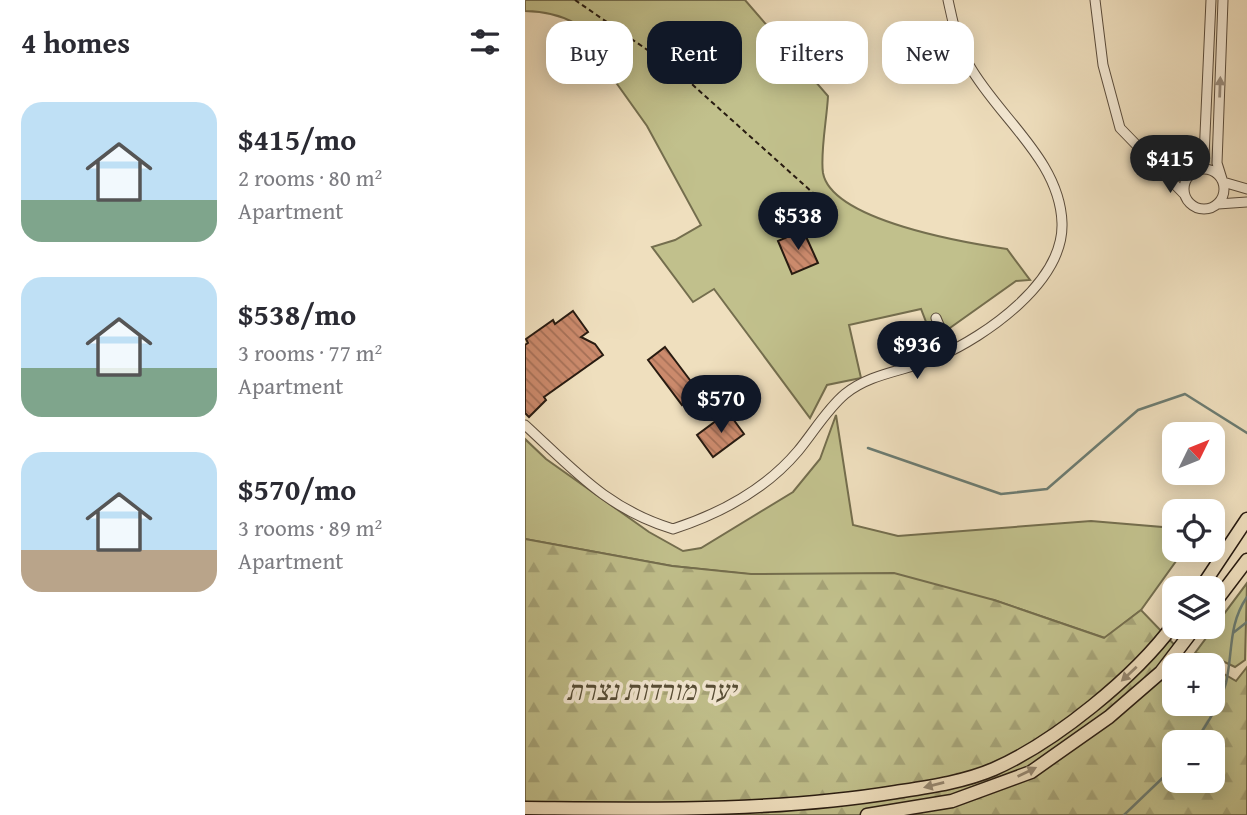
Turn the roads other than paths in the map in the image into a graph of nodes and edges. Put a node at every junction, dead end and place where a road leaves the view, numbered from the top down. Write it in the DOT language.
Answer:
graph roads {
  1 [pos="948,0"];
  2 [pos="1095,0"];
  3 [pos="1211,0"];
  4 [pos="1223,0"];
  5 [pos="1152,164"];
  6 [pos="1198,170"];
  7 [pos="1188,177"];
  8 [pos="1222,181"];
  9 [pos="1247,189"];
  10 [pos="1185,195"];
  11 [pos="1247,202"];
  12 [pos="1218,204"];
  13 [pos="936,318"];
  14 [pos="950,351"];
  15 [pos="525,425"];
  16 [pos="1247,519"];
  17 [pos="1247,560"];
  18 [pos="1209,576"];
  19 [pos="1225,589"];
  20 [pos="1163,639"];
  21 [pos="1186,639"];
  22 [pos="525,808"];
  23 [pos="867,815"];
  1 -- 14 [label="street"];
  2 -- 5 [label="street"];
  3 -- 6 [label="street"];
  8 -- 4 [label="street, one-way"];
  5 -- 7 [label="street"];
  5 -- 10 [label="street"];
  6 -- 7 [label="street"];
  6 -- 8 [label="street"];
  7 -- 10 [label="street"];
  8 -- 9 [label="street"];
  8 -- 12 [label="street"];
  10 -- 12 [label="street"];
  11 -- 12 [label="street"];
  13 -- 14 [label="street"];
  14 -- 15 [label="street"];
  16 -- 18 [label="highway"];
  17 -- 19 [label="highway"];
  20 -- 22 [label="highway, one-way"];
  23 -- 21 [label="highway, one-way"];
}
